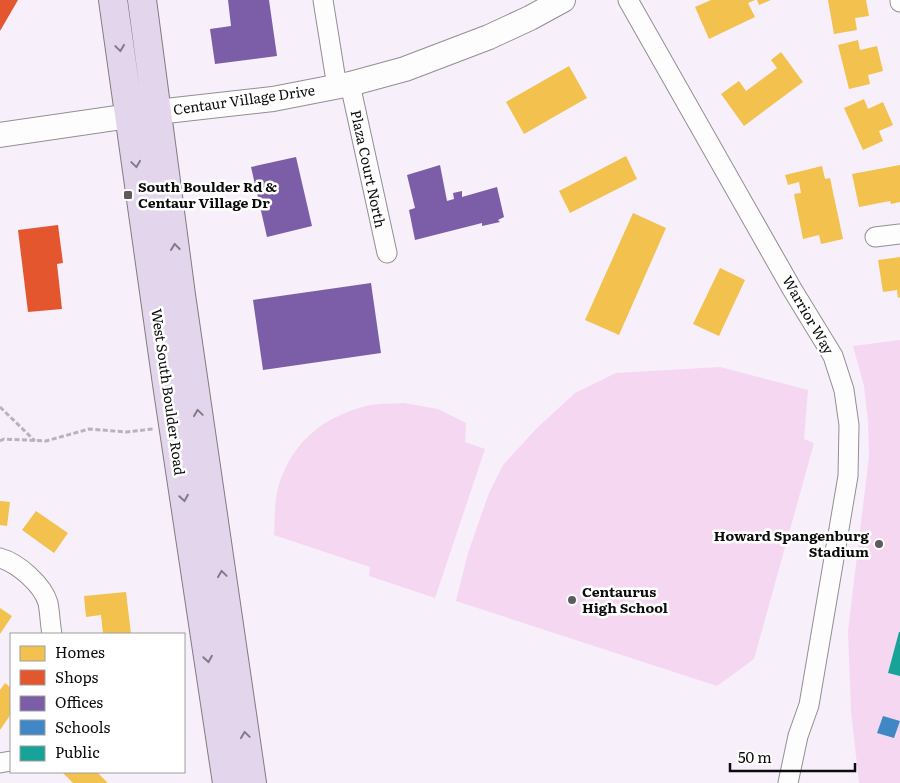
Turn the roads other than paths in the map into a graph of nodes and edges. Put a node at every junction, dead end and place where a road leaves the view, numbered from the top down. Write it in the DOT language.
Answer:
graph roads {
  1 [pos="114,0"];
  2 [pos="142,0"];
  3 [pos="323,0"];
  4 [pos="563,0"];
  5 [pos="628,0"];
  6 [pos="343,85"];
  7 [pos="157,112"];
  8 [pos="129,116"];
  9 [pos="0,135"];
  10 [pos="900,234"];
  11 [pos="875,237"];
  12 [pos="387,253"];
  13 [pos="0,558"];
  14 [pos="52,633"];
  15 [pos="227,783"];
  16 [pos="252,783"];
  17 [pos="788,783"];
  1 -- 8 [label="main road, West South Boulder Road, one-way"];
  2 -- 7 [label="main road, West South Boulder Road"];
  3 -- 6 [label="street, Plaza Court North"];
  4 -- 6 [label="street, Centaur Village Drive"];
  5 -- 17 [label="street, Warrior Way"];
  6 -- 7 [label="street, Centaur Village Drive"];
  6 -- 12 [label="street, Plaza Court North"];
  7 -- 8 [label="street, Centaur Village Drive"];
  16 -- 7 [label="main road, West South Boulder Road, one-way"];
  8 -- 9 [label="street, Centaur Village Drive"];
  8 -- 15 [label="main road, West South Boulder Road, one-way"];
  10 -- 11 [label="street"];
  13 -- 14 [label="street"];
}
